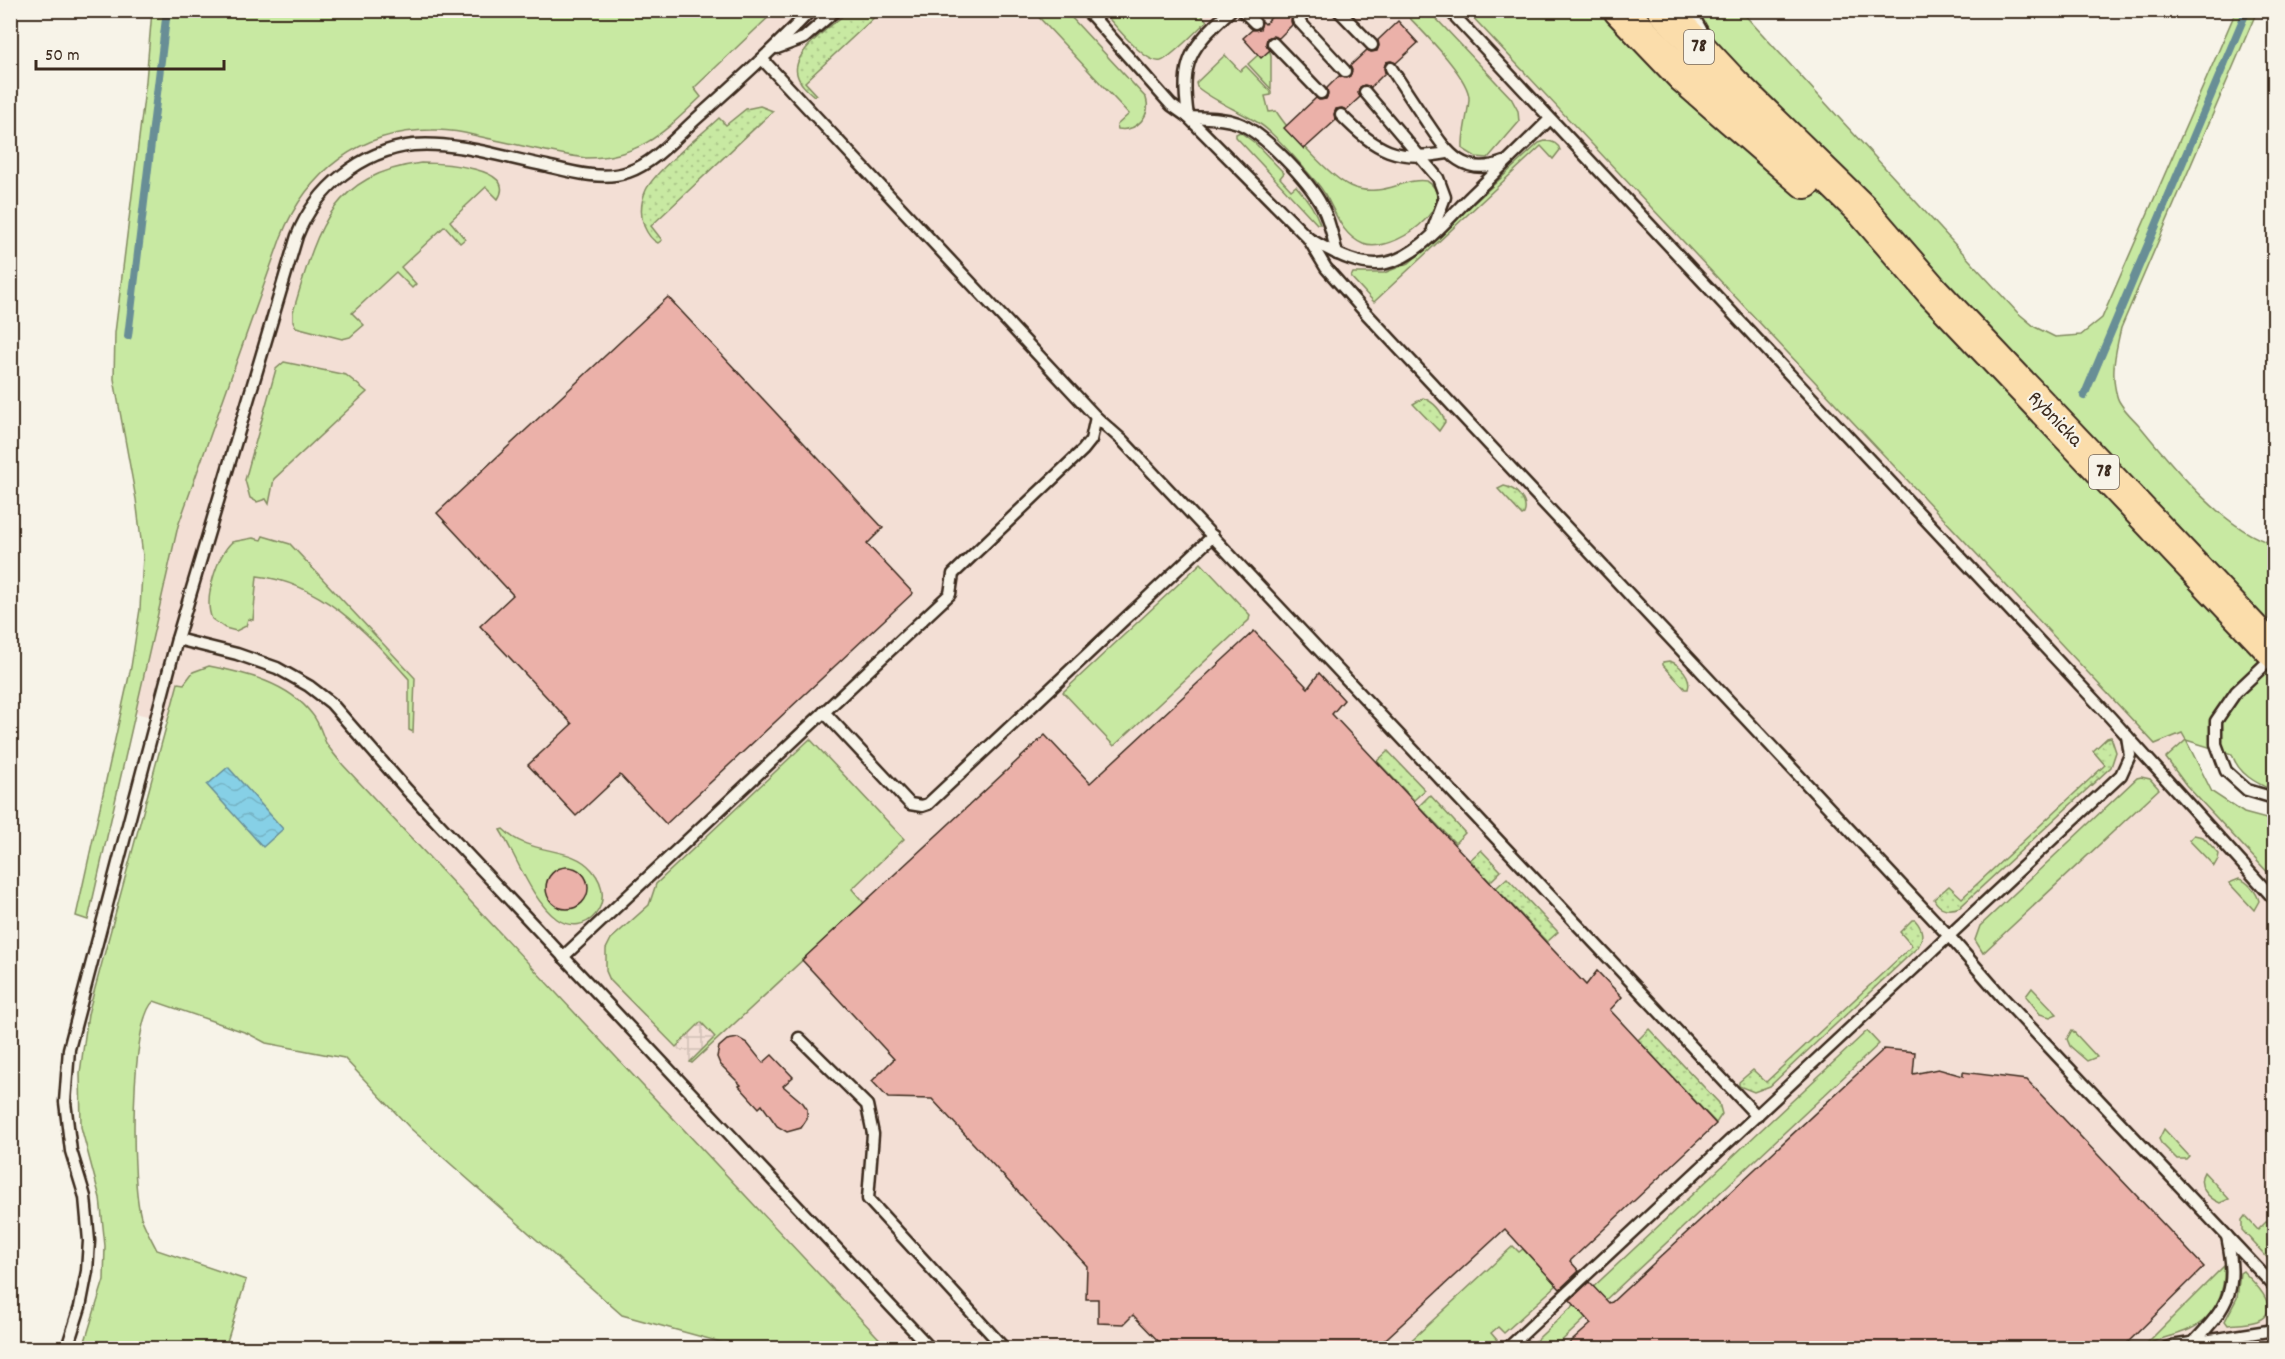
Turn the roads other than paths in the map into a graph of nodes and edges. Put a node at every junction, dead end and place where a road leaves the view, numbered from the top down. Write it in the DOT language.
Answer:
graph roads {
  1 [pos="812,10"];
  2 [pos="836,10"];
  3 [pos="1085,10"];
  4 [pos="1231,10"];
  5 [pos="1242,10"];
  6 [pos="1338,10"];
  7 [pos="1449,10"];
  8 [pos="1620,10"];
  9 [pos="1664,10"];
  10 [pos="1690,10"];
  11 [pos="1298,20"];
  12 [pos="1255,23"];
  13 [pos="1273,43"];
  14 [pos="1372,45"];
  15 [pos="774,50"];
  16 [pos="763,60"];
  17 [pos="1391,68"];
  18 [pos="1345,70"];
  19 [pos="1733,84"];
  20 [pos="1365,92"];
  21 [pos="1321,93"];
  22 [pos="1341,115"];
  23 [pos="1188,117"];
  24 [pos="1550,119"];
  25 [pos="1448,153"];
  26 [pos="1421,157"];
  27 [pos="1510,159"];
  28 [pos="1431,235"];
  29 [pos="1308,238"];
  30 [pos="1337,254"];
  31 [pos="1933,292"];
  32 [pos="1096,417"];
  33 [pos="1213,536"];
  34 [pos="177,639"];
  35 [pos="2274,654"];
  36 [pos="824,712"];
  37 [pos="2126,734"];
  38 [pos="2274,798"];
  39 [pos="2274,899"];
  40 [pos="1949,936"];
  41 [pos="563,957"];
  42 [pos="799,1038"];
  43 [pos="1757,1116"];
  44 [pos="2227,1236"];
  45 [pos="2274,1286"];
  46 [pos="2274,1329"];
  47 [pos="2193,1342"];
  48 [pos="68,1348"];
  49 [pos="930,1348"];
  50 [pos="1004,1348"];
  51 [pos="1508,1348"];
  52 [pos="2166,1348"];
  1 -- 15 [label="lane"];
  2 -- 15 [label="lane"];
  3 -- 23 [label="lane"];
  4 -- 23 [label="lane"];
  5 -- 12 [label="lane"];
  6 -- 14 [label="lane"];
  7 -- 24 [label="lane"];
  8 -- 31 [label="main road, Rybnicka / 78"];
  9 -- 19 [label="main road, Rybnicka / 78"];
  10 -- 19 [label="lane"];
  11 -- 18 [label="lane"];
  13 -- 21 [label="lane"];
  15 -- 16 [label="lane"];
  16 -- 32 [label="lane"];
  16 -- 34 [label="lane"];
  17 -- 25 [label="lane"];
  19 -- 31 [label="main road, Rybnicka / 78"];
  20 -- 26 [label="lane"];
  22 -- 26 [label="lane"];
  23 -- 29 [label="lane"];
  23 -- 30 [label="lane"];
  24 -- 27 [label="lane"];
  24 -- 37 [label="lane"];
  25 -- 26 [label="lane"];
  25 -- 27 [label="lane"];
  26 -- 28 [label="lane"];
  27 -- 28 [label="lane"];
  28 -- 30 [label="lane"];
  29 -- 30 [label="lane"];
  29 -- 40 [label="lane"];
  31 -- 35 [label="main road, Rybnicka / 78"];
  32 -- 33 [label="lane"];
  32 -- 36 [label="lane"];
  33 -- 36 [label="lane"];
  33 -- 43 [label="lane"];
  34 -- 41 [label="lane"];
  34 -- 48 [label="lane"];
  35 -- 38 [label="lane"];
  36 -- 41 [label="lane"];
  37 -- 39 [label="lane"];
  37 -- 40 [label="lane"];
  40 -- 43 [label="lane"];
  40 -- 44 [label="lane"];
  41 -- 49 [label="lane"];
  42 -- 50 [label="lane"];
  43 -- 51 [label="lane"];
  44 -- 45 [label="lane"];
  44 -- 47 [label="lane"];
  46 -- 47 [label="lane"];
  47 -- 52 [label="lane"];
}
